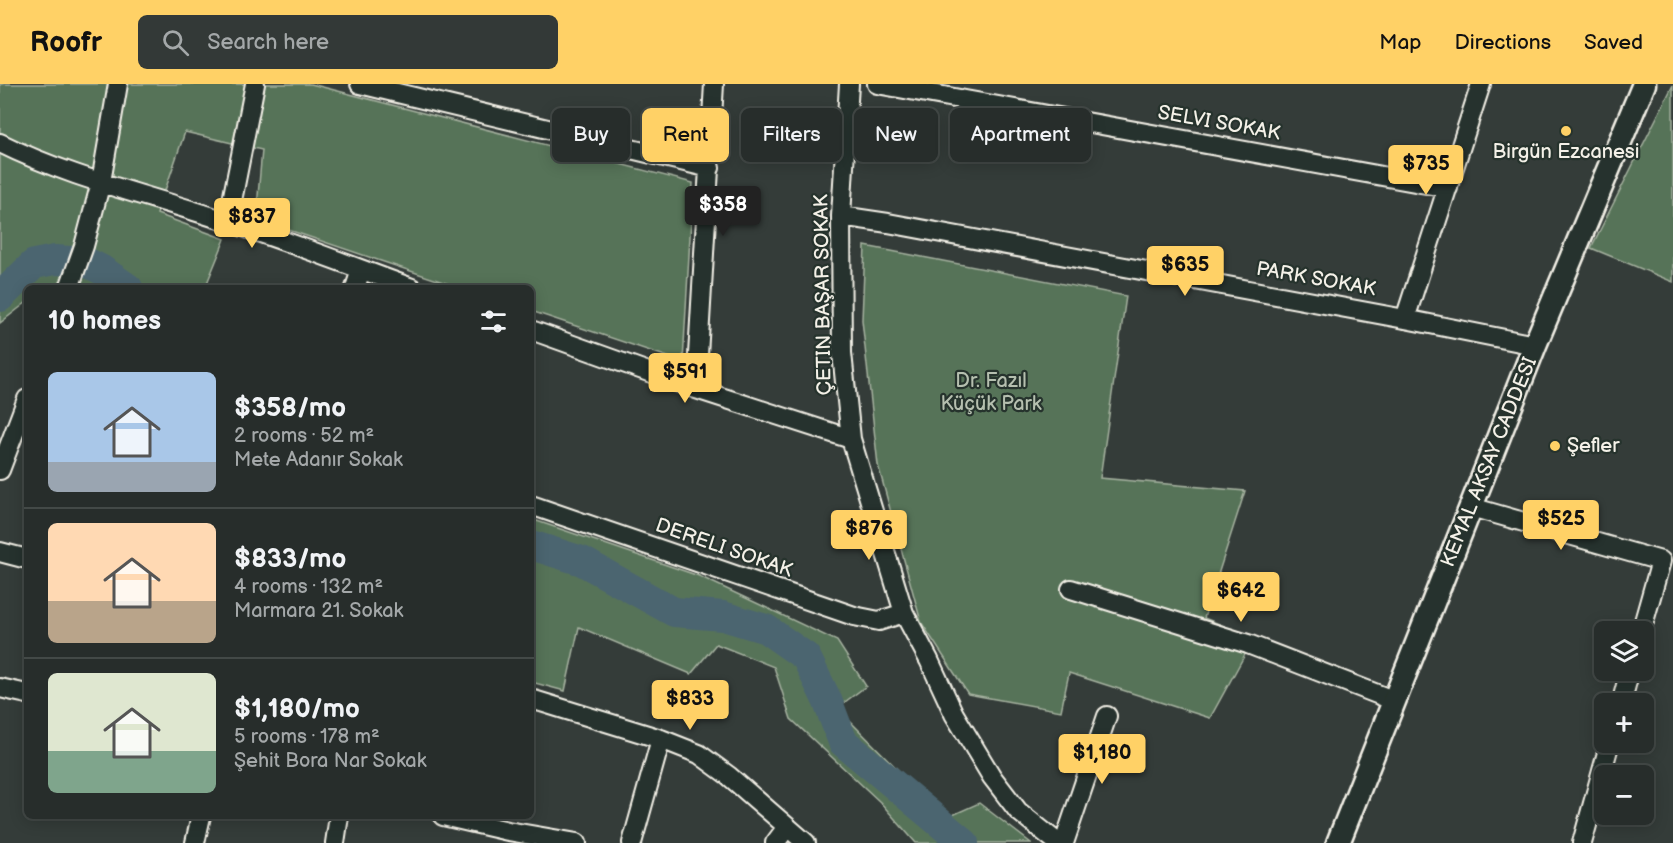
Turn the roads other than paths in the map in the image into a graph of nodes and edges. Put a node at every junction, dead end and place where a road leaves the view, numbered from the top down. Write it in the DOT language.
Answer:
graph roads {
  1 [pos="118,84"];
  2 [pos="255,84"];
  3 [pos="360,84"];
  4 [pos="714,84"];
  5 [pos="849,84"];
  6 [pos="877,84"];
  7 [pos="1481,84"];
  8 [pos="1644,84"];
  9 [pos="980,93"];
  10 [pos="0,143"];
  11 [pos="710,168"];
  12 [pos="101,182"];
  13 [pos="1448,188"];
  14 [pos="841,216"];
  15 [pos="228,221"];
  16 [pos="361,270"];
  17 [pos="70,285"];
  18 [pos="356,285"];
  19 [pos="404,285"];
  20 [pos="1405,319"];
  21 [pos="534,331"];
  22 [pos="1535,345"];
  23 [pos="696,389"];
  24 [pos="24,407"];
  25 [pos="851,439"];
  26 [pos="0,470"];
  27 [pos="534,506"];
  28 [pos="1471,507"];
  29 [pos="0,552"];
  30 [pos="24,558"];
  31 [pos="1071,589"];
  32 [pos="904,613"];
  33 [pos="1644,621"];
  34 [pos="0,688"];
  35 [pos="24,693"];
  36 [pos="534,700"];
  37 [pos="1395,701"];
  38 [pos="1107,716"];
  39 [pos="661,739"];
  40 [pos="1607,753"];
  41 [pos="200,819"];
  42 [pos="339,819"];
  43 [pos="452,819"];
  44 [pos="787,827"];
  45 [pos="507,837"];
  46 [pos="195,843"];
  47 [pos="335,843"];
  48 [pos="577,843"];
  49 [pos="632,843"];
  50 [pos="776,843"];
  51 [pos="806,843"];
  52 [pos="1058,843"];
  53 [pos="1064,843"];
  54 [pos="1338,843"];
  55 [pos="1582,843"];
  1 -- 12 [label="street"];
  2 -- 15 [label="street"];
  3 -- 11 [label="street"];
  4 -- 11 [label="street"];
  5 -- 14 [label="street, ÇETIN BAŞAR SOKAK"];
  6 -- 9 [label="street, SELVI SOKAK"];
  7 -- 13 [label="street"];
  8 -- 22 [label="main road, KEMAL AKSAY CADDESI"];
  9 -- 13 [label="street, SELVI SOKAK"];
  10 -- 12 [label="street"];
  11 -- 23 [label="street"];
  12 -- 15 [label="street"];
  12 -- 17 [label="street"];
  13 -- 20 [label="street"];
  14 -- 20 [label="street, PARK SOKAK"];
  14 -- 25 [label="street, ÇETIN BAŞAR SOKAK"];
  15 -- 16 [label="street"];
  16 -- 18 [label="street"];
  16 -- 19 [label="street"];
  20 -- 22 [label="street, PARK SOKAK"];
  21 -- 23 [label="street"];
  22 -- 28 [label="main road, KEMAL AKSAY CADDESI"];
  23 -- 25 [label="street"];
  24 -- 26 [label="street"];
  25 -- 32 [label="street, ÇETIN BAŞAR SOKAK"];
  27 -- 32 [label="street, DERELI SOKAK"];
  28 -- 33 [label="street"];
  28 -- 37 [label="main road, KEMAL AKSAY CADDESI"];
  29 -- 30 [label="street"];
  31 -- 37 [label="street"];
  32 -- 52 [label="street, ÇETIN BAŞAR SOKAK"];
  34 -- 35 [label="street"];
  36 -- 39 [label="street"];
  37 -- 54 [label="main road, KEMAL AKSAY CADDESI"];
  38 -- 53 [label="street"];
  39 -- 44 [label="street"];
  39 -- 49 [label="street"];
  40 -- 55 [label="street"];
  41 -- 46 [label="street"];
  42 -- 47 [label="street"];
  43 -- 45 [label="street"];
  44 -- 50 [label="street"];
  44 -- 51 [label="street"];
  45 -- 48 [label="street"];
}
